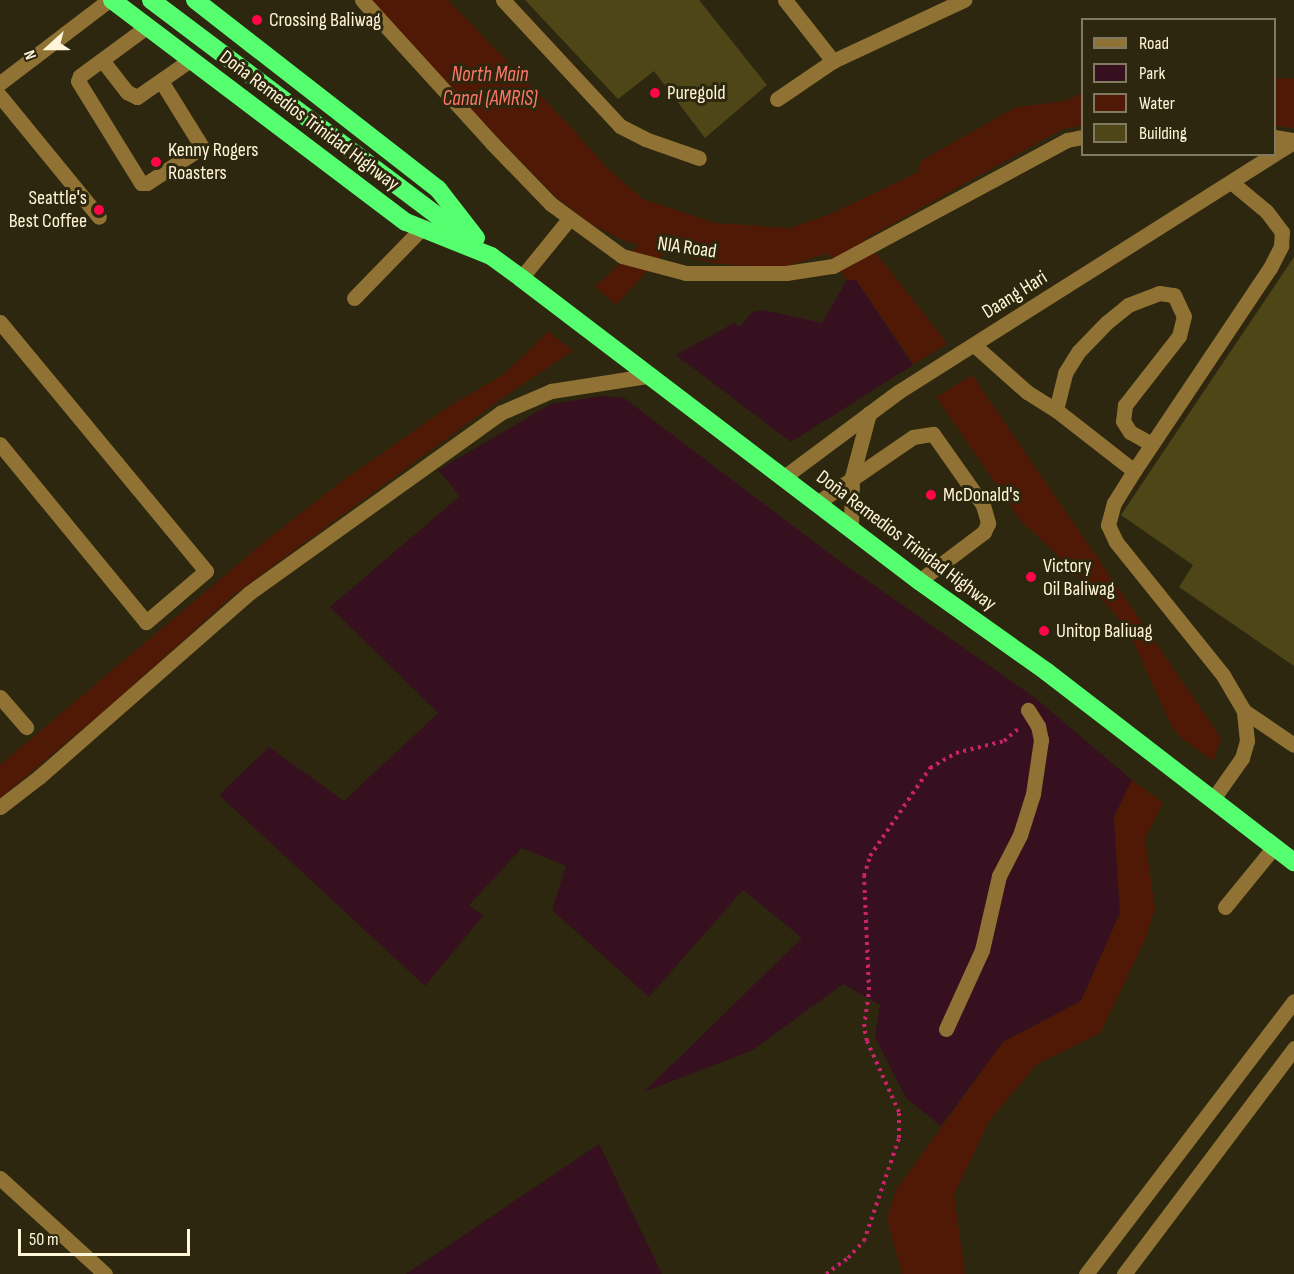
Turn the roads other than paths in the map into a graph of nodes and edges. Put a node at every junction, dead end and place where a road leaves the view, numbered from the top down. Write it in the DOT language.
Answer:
graph roads {
  1 [pos="111,0"];
  2 [pos="151,0"];
  3 [pos="195,0"];
  4 [pos="362,0"];
  5 [pos="503,0"];
  6 [pos="785,0"];
  7 [pos="964,0"];
  8 [pos="146,28"];
  9 [pos="102,60"];
  10 [pos="190,60"];
  11 [pos="833,61"];
  12 [pos="161,81"];
  13 [pos="0,83"];
  14 [pos="0,96"];
  15 [pos="777,99"];
  16 [pos="1081,137"];
  17 [pos="1276,137"];
  18 [pos="1294,141"];
  19 [pos="1276,153"];
  20 [pos="1271,156"];
  21 [pos="699,158"];
  22 [pos="1231,182"];
  23 [pos="99,216"];
  24 [pos="570,218"];
  25 [pos="422,228"];
  26 [pos="1288,229"];
  27 [pos="490,256"];
  28 [pos="521,278"];
  29 [pos="354,298"];
  30 [pos="0,322"];
  31 [pos="974,345"];
  32 [pos="647,375"];
  33 [pos="1056,410"];
  34 [pos="869,413"];
  35 [pos="0,444"];
  36 [pos="1152,444"];
  37 [pos="1134,471"];
  38 [pos="784,477"];
  39 [pos="852,477"];
  40 [pos="817,503"];
  41 [pos="851,529"];
  42 [pos="919,581"];
  43 [pos="0,697"];
  44 [pos="1028,710"];
  45 [pos="1244,711"];
  46 [pos="26,727"];
  47 [pos="1294,746"];
  48 [pos="1213,799"];
  49 [pos="0,807"];
  50 [pos="1274,847"];
  51 [pos="1294,862"];
  52 [pos="1225,907"];
  53 [pos="1294,1001"];
  54 [pos="946,1029"];
  55 [pos="1294,1048"];
  56 [pos="0,1178"];
  57 [pos="105,1274"];
  58 [pos="1086,1274"];
  59 [pos="1124,1274"];
  1 -- 8 [label="highway, Doña Remedios Trinidad Highway"];
  1 -- 13 [label="street"];
  2 -- 27 [label="highway"];
  3 -- 27 [label="highway, Doña Remedios Trinidad Highway"];
  4 -- 24 [label="street, NIA Road"];
  5 -- 21 [label="street"];
  6 -- 11 [label="street"];
  7 -- 11 [label="street"];
  8 -- 9 [label="street"];
  8 -- 10 [label="highway, Doña Remedios Trinidad Highway"];
  9 -- 12 [label="street"];
  9 -- 12 [label="street"];
  10 -- 12 [label="street"];
  10 -- 25 [label="highway, Doña Remedios Trinidad Highway"];
  11 -- 15 [label="street"];
  14 -- 23 [label="street"];
  16 -- 24 [label="street, NIA Road"];
  17 -- 18 [label="street"];
  18 -- 19 [label="street, Daang Hari"];
  20 -- 22 [label="street, Daang Hari"];
  22 -- 26 [label="street"];
  22 -- 31 [label="street, Daang Hari"];
  24 -- 28 [label="street"];
  25 -- 27 [label="highway, Doña Remedios Trinidad Highway"];
  25 -- 29 [label="street"];
  26 -- 36 [label="street"];
  27 -- 28 [label="highway, Doña Remedios Trinidad Highway"];
  28 -- 32 [label="highway, Doña Remedios Trinidad Highway"];
  30 -- 35 [label="street"];
  31 -- 33 [label="street"];
  31 -- 34 [label="street, Daang Hari"];
  32 -- 38 [label="highway, Doña Remedios Trinidad Highway"];
  32 -- 49 [label="street"];
  33 -- 36 [label="street"];
  33 -- 37 [label="street"];
  34 -- 38 [label="street, Daang Hari"];
  34 -- 39 [label="street"];
  36 -- 37 [label="street"];
  37 -- 45 [label="street"];
  38 -- 40 [label="highway, Doña Remedios Trinidad Highway"];
  39 -- 40 [label="street"];
  39 -- 41 [label="street"];
  39 -- 42 [label="street"];
  40 -- 41 [label="highway, Doña Remedios Trinidad Highway"];
  41 -- 42 [label="highway, Doña Remedios Trinidad Highway"];
  42 -- 48 [label="highway, Doña Remedios Trinidad Highway"];
  43 -- 46 [label="street"];
  44 -- 54 [label="street"];
  45 -- 47 [label="street"];
  45 -- 48 [label="street"];
  48 -- 50 [label="highway, Doña Remedios Trinidad Highway"];
  50 -- 51 [label="highway, Doña Remedios Trinidad Highway"];
  50 -- 52 [label="street"];
  53 -- 58 [label="street"];
  55 -- 59 [label="street"];
  56 -- 57 [label="street"];
}
